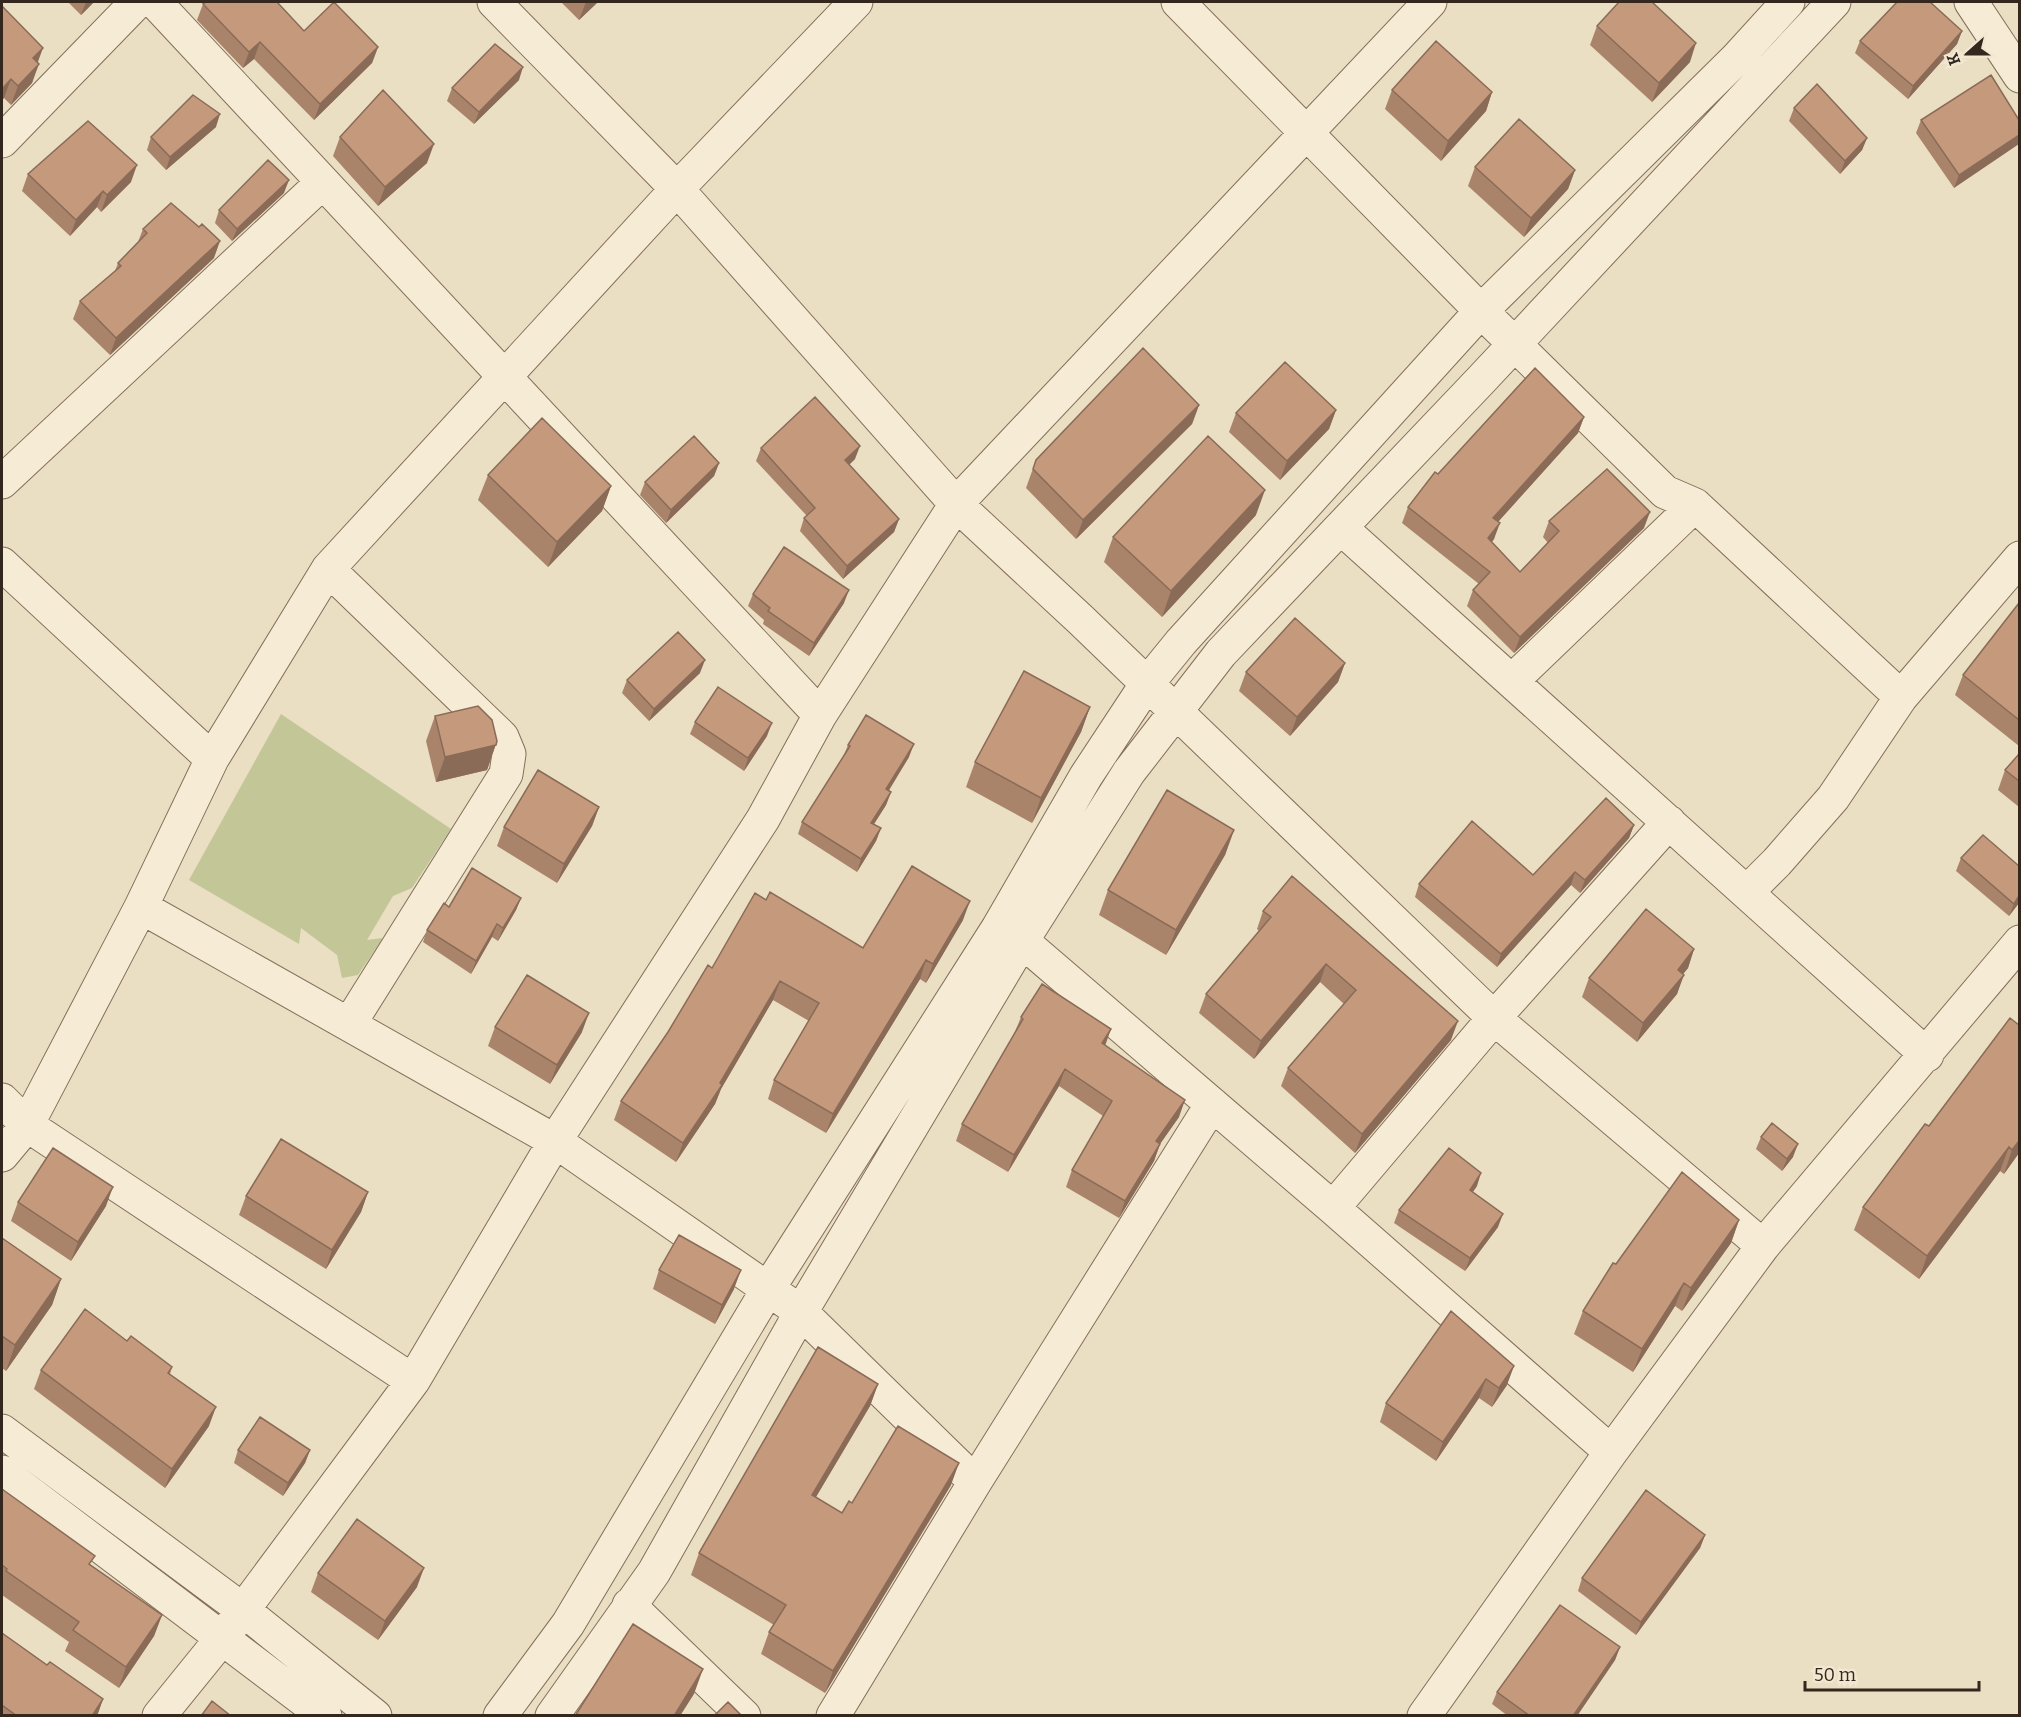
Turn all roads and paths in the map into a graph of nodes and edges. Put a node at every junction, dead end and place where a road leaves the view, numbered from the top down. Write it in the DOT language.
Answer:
graph roads {
  1 [pos="137,2"];
  2 [pos="155,2"];
  3 [pos="494,2"];
  4 [pos="856,2"];
  5 [pos="1178,2"];
  6 [pos="1430,2"];
  7 [pos="1788,2"];
  8 [pos="1834,2"];
  9 [pos="1971,2"];
  10 [pos="2019,75"];
  11 [pos="1305,133"];
  12 [pos="2,141"];
  13 [pos="322,183"];
  14 [pos="677,189"];
  15 [pos="1481,311"];
  16 [pos="1515,343"];
  17 [pos="504,379"];
  18 [pos="2,482"];
  19 [pos="956,504"];
  20 [pos="1695,505"];
  21 [pos="1341,528"];
  22 [pos="2019,558"];
  23 [pos="2,564"];
  24 [pos="328,569"];
  25 [pos="1512,681"];
  26 [pos="1146,685"];
  27 [pos="1901,697"];
  28 [pos="1176,711"];
  29 [pos="820,715"];
  30 [pos="212,759"];
  31 [pos="1669,822"];
  32 [pos="1747,892"];
  33 [pos="141,907"];
  34 [pos="1022,941"];
  35 [pos="2019,942"];
  36 [pos="1494,1018"];
  37 [pos="350,1023"];
  38 [pos="1927,1055"];
  39 [pos="2,1100"];
  40 [pos="1212,1104"];
  41 [pos="27,1125"];
  42 [pos="555,1141"];
  43 [pos="2,1155"];
  44 [pos="1333,1208"];
  45 [pos="1763,1246"];
  46 [pos="768,1289"];
  47 [pos="801,1312"];
  48 [pos="413,1381"];
  49 [pos="2,1431"];
  50 [pos="1611,1452"];
  51 [pos="2,1472"];
  52 [pos="975,1482"];
  53 [pos="629,1605"];
  54 [pos="243,1610"];
  55 [pos="223,1637"];
  56 [pos="159,1716"];
  57 [pos="325,1716"];
  58 [pos="375,1716"];
  59 [pos="500,1716"];
  60 [pos="552,1716"];
  61 [pos="744,1716"];
  62 [pos="833,1716"];
  63 [pos="1424,1716"];
  1 -- 12 [label="street"];
  2 -- 13 [label="street"];
  3 -- 14 [label="street"];
  4 -- 14 [label="street"];
  5 -- 11 [label="street"];
  6 -- 11 [label="street"];
  7 -- 15 [label="street"];
  8 -- 16 [label="street"];
  9 -- 10 [label="street"];
  11 -- 15 [label="street"];
  11 -- 19 [label="street"];
  13 -- 17 [label="street"];
  13 -- 18 [label="street"];
  14 -- 17 [label="street"];
  14 -- 19 [label="street"];
  15 -- 16 [label="street"];
  15 -- 26 [label="street"];
  16 -- 20 [label="street"];
  16 -- 21 [label="street"];
  17 -- 24 [label="street"];
  17 -- 29 [label="street"];
  19 -- 26 [label="street"];
  19 -- 29 [label="street"];
  20 -- 25 [label="street"];
  20 -- 27 [label="street"];
  21 -- 25 [label="street"];
  21 -- 28 [label="street"];
  22 -- 27 [label="street"];
  23 -- 30 [label="street"];
  24 -- 30 [label="street"];
  24 -- 37 [label="street"];
  25 -- 31 [label="street"];
  26 -- 28 [label="street"];
  26 -- 46 [label="street"];
  27 -- 32 [label="street"];
  28 -- 34 [label="street"];
  28 -- 36 [label="street"];
  29 -- 42 [label="street"];
  30 -- 33 [label="street"];
  31 -- 32 [label="street"];
  31 -- 36 [label="street"];
  32 -- 38 [label="street"];
  33 -- 37 [label="street"];
  33 -- 41 [label="street"];
  34 -- 40 [label="street"];
  34 -- 47 [label="street"];
  35 -- 38 [label="street"];
  36 -- 44 [label="street"];
  36 -- 45 [label="street"];
  37 -- 42 [label="street"];
  38 -- 45 [label="street"];
  39 -- 41 [label="street"];
  40 -- 44 [label="street"];
  40 -- 52 [label="street"];
  41 -- 43 [label="street"];
  41 -- 48 [label="street"];
  42 -- 46 [label="street"];
  42 -- 48 [label="street"];
  44 -- 50 [label="street"];
  45 -- 50 [label="street"];
  46 -- 47 [label="street"];
  46 -- 59 [label="street"];
  47 -- 52 [label="street"];
  47 -- 53 [label="street"];
  48 -- 54 [label="street"];
  49 -- 54 [label="street"];
  50 -- 63 [label="street"];
  51 -- 55 [label="street"];
  52 -- 62 [label="street"];
  53 -- 60 [label="street"];
  53 -- 61 [label="street"];
  54 -- 55 [label="street"];
  54 -- 58 [label="street"];
  55 -- 56 [label="street"];
  55 -- 57 [label="street"];
}
